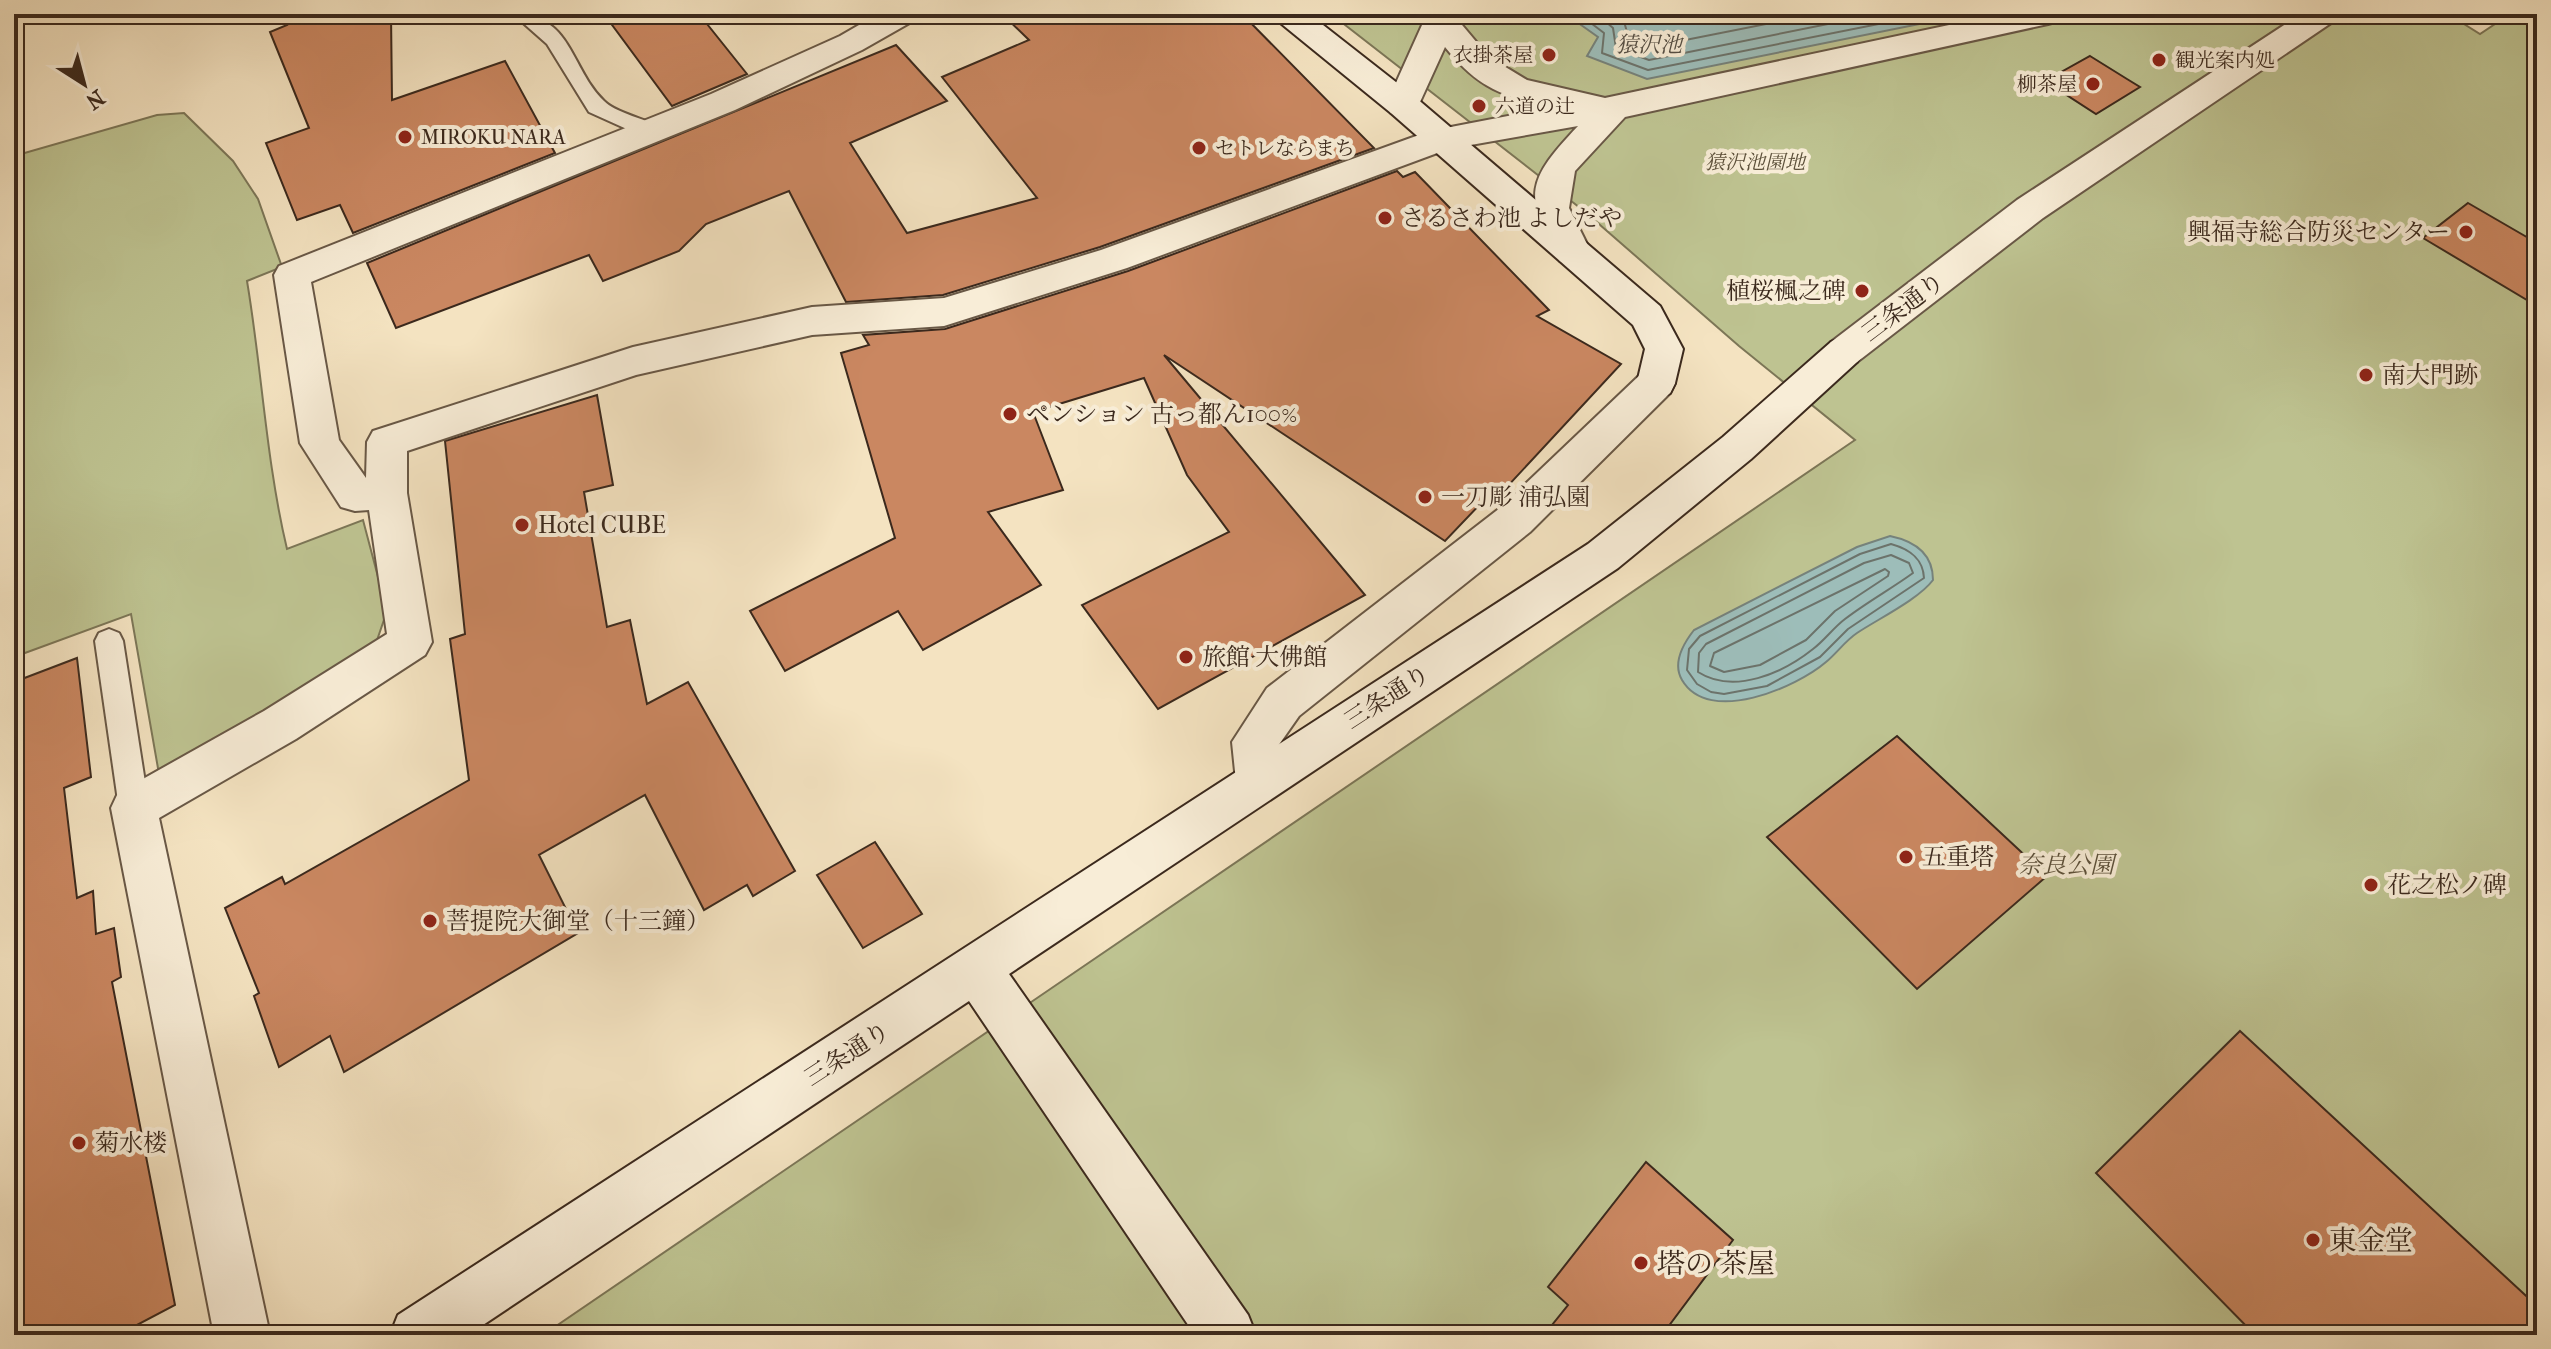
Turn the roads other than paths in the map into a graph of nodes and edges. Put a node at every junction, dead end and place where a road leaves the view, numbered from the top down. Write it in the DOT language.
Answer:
graph roads {
  1 [pos="523,14"];
  2 [pos="902,14"];
  3 [pos="1289,14"];
  4 [pos="2048,14"];
  5 [pos="2323,14"];
  6 [pos="1442,17"];
  7 [pos="1403,105"];
  8 [pos="1614,108"];
  9 [pos="648,130"];
  10 [pos="1442,139"];
  11 [pos="1573,252"];
  12 [pos="387,493"];
  13 [pos="109,641"];
  14 [pos="1259,781"];
  15 [pos="134,808"];
  16 [pos="976,968"];
  17 [pos="242,1335"];
  18 [pos="418,1335"];
  19 [pos="1228,1335"];
  1 -- 9 [label="lane"];
  2 -- 9 [label="street"];
  3 -- 7 [label="street"];
  4 -- 8 [label="street"];
  5 -- 14 [label="street, 三条通り"];
  6 -- 7 [label="street"];
  6 -- 8 [label="street"];
  7 -- 10 [label="street"];
  8 -- 10 [label="street"];
  8 -- 11 [label="street"];
  9 -- 12 [label="street"];
  10 -- 11 [label="street"];
  10 -- 12 [label="street"];
  11 -- 14 [label="street"];
  12 -- 15 [label="street"];
  13 -- 15 [label="lane"];
  14 -- 16 [label="street, 三条通り"];
  15 -- 17 [label="street"];
  16 -- 18 [label="street, 三条通り"];
  16 -- 19 [label="street"];
}
